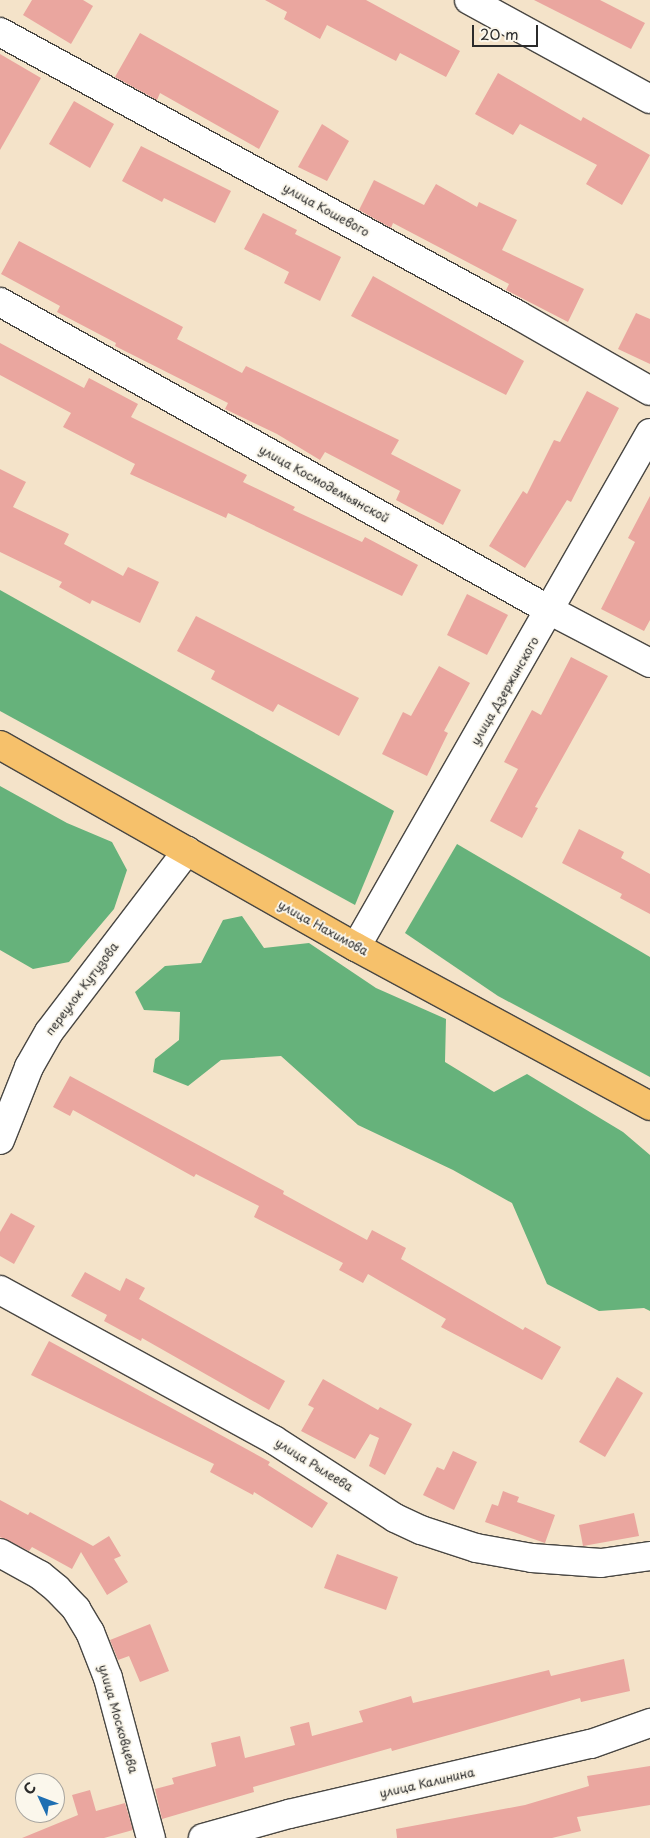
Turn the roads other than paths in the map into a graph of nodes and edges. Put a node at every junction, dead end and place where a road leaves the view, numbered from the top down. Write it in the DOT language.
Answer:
graph roads {
  1 [pos="469,0"];
  2 [pos="0,32"];
  3 [pos="650,99"];
  4 [pos="0,302"];
  5 [pos="650,392"];
  6 [pos="650,433"];
  7 [pos="550,611"];
  8 [pos="650,663"];
  9 [pos="0,745"];
  10 [pos="186,851"];
  11 [pos="356,947"];
  12 [pos="650,1106"];
  13 [pos="0,1140"];
  14 [pos="0,1290"];
  15 [pos="0,1553"];
  16 [pos="650,1556"];
  17 [pos="650,1723"];
  18 [pos="150,1838"];
  19 [pos="203,1838"];
  1 -- 3 [label="street"];
  2 -- 5 [label="street, улица Кошевого"];
  4 -- 7 [label="street, улица Космодемьянской"];
  6 -- 7 [label="street, улица Дзержинского"];
  7 -- 8 [label="street, улица Космодемьянской"];
  7 -- 11 [label="street, улица Дзержинского"];
  9 -- 10 [label="main road, улица Нахимова"];
  10 -- 11 [label="main road, улица Нахимова"];
  10 -- 13 [label="street, переулок Кутузова"];
  11 -- 12 [label="main road, улица Нахимова"];
  14 -- 16 [label="street, улица Рылеева"];
  15 -- 18 [label="street, улица Московцева"];
  17 -- 19 [label="street, улица Калинина"];
}
